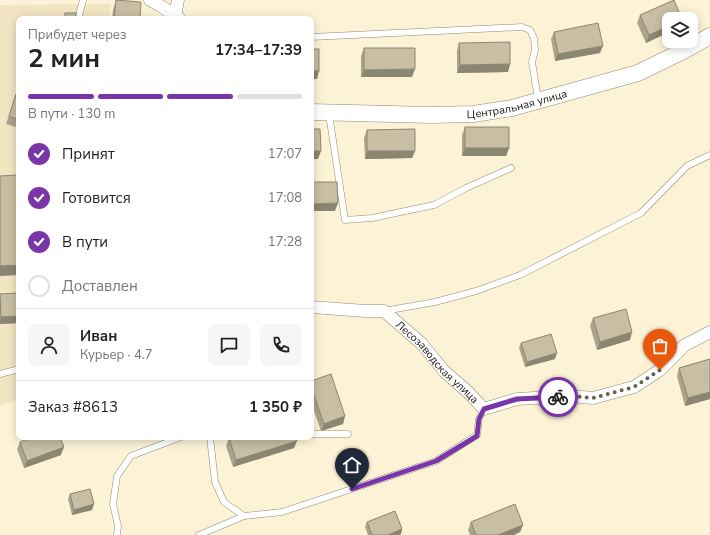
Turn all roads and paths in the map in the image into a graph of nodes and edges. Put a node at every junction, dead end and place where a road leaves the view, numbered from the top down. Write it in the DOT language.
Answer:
graph roads {
  1 [pos="83,0"];
  2 [pos="150,0"];
  3 [pos="178,0"];
  4 [pos="79,16"];
  5 [pos="174,16"];
  6 [pos="176,16"];
  7 [pos="710,36"];
  8 [pos="314,37"];
  9 [pos="538,101"];
  10 [pos="314,112"];
  11 [pos="329,112"];
  12 [pos="710,155"];
  13 [pos="511,168"];
  14 [pos="314,307"];
  15 [pos="384,311"];
  16 [pos="710,332"];
  17 [pos="16,370"];
  18 [pos="0,374"];
  19 [pos="484,409"];
  20 [pos="314,434"];
  21 [pos="348,434"];
  22 [pos="173,440"];
  23 [pos="210,440"];
  24 [pos="244,516"];
  25 [pos="117,535"];
  26 [pos="199,535"];
  1 -- 4 [label="lane"];
  2 -- 5 [label="street"];
  3 -- 6 [label="street"];
  7 -- 9 [label="street, Центральная улица"];
  8 -- 9 [label="lane"];
  9 -- 11 [label="street, Центральная улица"];
  10 -- 11 [label="street, Центральная улица"];
  11 -- 13 [label="lane"];
  12 -- 15 [label="lane"];
  14 -- 15 [label="street"];
  15 -- 19 [label="street, Лесозаводская улица"];
  16 -- 19 [label="street, Лесозаводская улица"];
  17 -- 18 [label="lane"];
  19 -- 24 [label="lane"];
  20 -- 21 [label="lane"];
  22 -- 25 [label="lane"];
  23 -- 24 [label="lane"];
  24 -- 26 [label="lane"];
}
